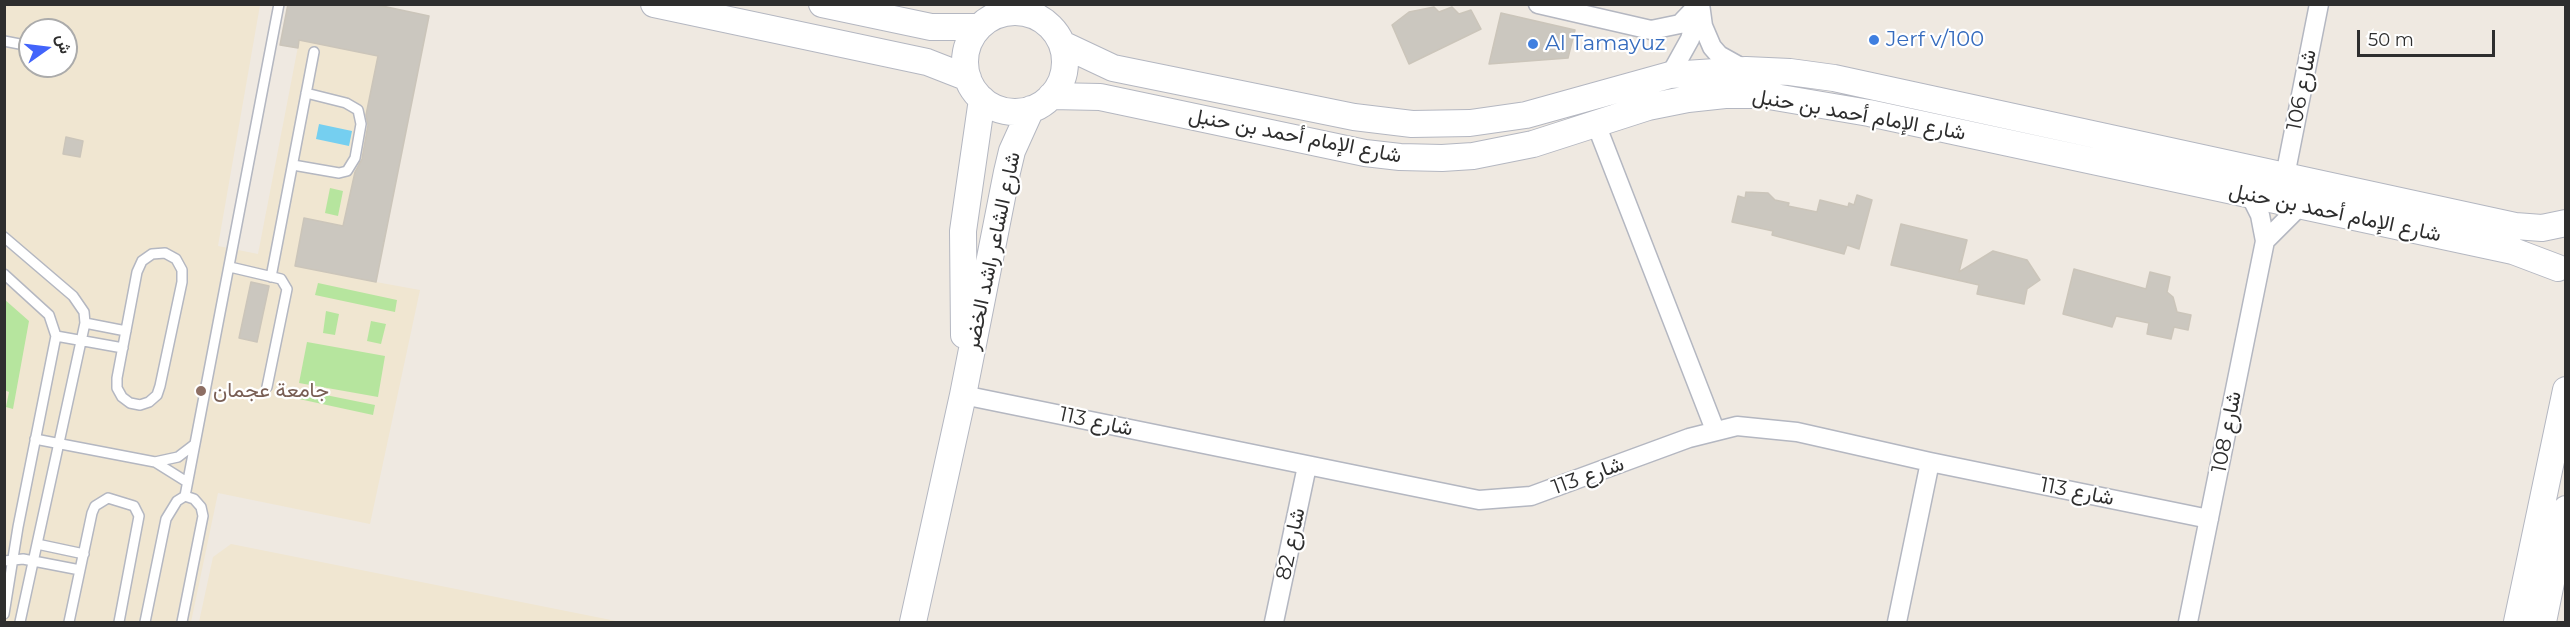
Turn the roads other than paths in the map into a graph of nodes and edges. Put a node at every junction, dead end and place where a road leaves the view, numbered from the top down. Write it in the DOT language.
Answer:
graph roads {
  1 [pos="279,4"];
  2 [pos="654,4"];
  3 [pos="822,4"];
  4 [pos="1538,4"];
  5 [pos="1700,4"];
  6 [pos="2319,4"];
  7 [pos="895,13"];
  8 [pos="992,16"];
  9 [pos="1054,25"];
  10 [pos="1651,30"];
  11 [pos="314,52"];
  12 [pos="1676,65"];
  13 [pos="1746,70"];
  14 [pos="975,88"];
  15 [pos="306,93"];
  16 [pos="1041,103"];
  17 [pos="1596,124"];
  18 [pos="293,165"];
  19 [pos="2284,176"];
  20 [pos="2250,195"];
  21 [pos="2300,206"];
  22 [pos="2565,225"];
  23 [pos="4,237"];
  24 [pos="2265,241"];
  25 [pos="230,267"];
  26 [pos="4,274"];
  27 [pos="271,276"];
  28 [pos="2561,276"];
  29 [pos="85,323"];
  30 [pos="126,331"];
  31 [pos="56,336"];
  32 [pos="81,342"];
  33 [pos="123,348"];
  34 [pos="267,387"];
  35 [pos="2565,390"];
  36 [pos="963,395"];
  37 [pos="1714,430"];
  38 [pos="35,439"];
  39 [pos="58,444"];
  40 [pos="195,444"];
  41 [pos="155,462"];
  42 [pos="1930,462"];
  43 [pos="1307,466"];
  44 [pos="187,482"];
  45 [pos="185,496"];
  46 [pos="2565,509"];
  47 [pos="2210,519"];
  48 [pos="37,544"];
  49 [pos="84,554"];
  50 [pos="9,560"];
  51 [pos="33,561"];
  52 [pos="80,570"];
  53 [pos="2558,579"];
  54 [pos="25,603"];
  55 [pos="5,611"];
  56 [pos="20,622"];
  57 [pos="69,622"];
  58 [pos="119,622"];
  59 [pos="145,622"];
  60 [pos="182,622"];
  61 [pos="913,622"];
  62 [pos="1274,622"];
  63 [pos="1897,622"];
  64 [pos="2188,622"];
  65 [pos="2517,622"];
  66 [pos="2543,622"];
  1 -- 25 [label="lane"];
  2 -- 14 [label="street"];
  3 -- 7 [label="street"];
  4 -- 10 [label="street"];
  5 -- 10 [label="street"];
  5 -- 12 [label="street"];
  5 -- 13 [label="street"];
  6 -- 19 [label="street, شارع 106"];
  7 -- 8 [label="street"];
  8 -- 9 [label="street"];
  8 -- 14 [label="street"];
  9 -- 12 [label="street, شارع الإمام أحمد بن حنبل"];
  9 -- 16 [label="street"];
  10 -- 12 [label="street"];
  11 -- 15 [label="lane"];
  12 -- 13 [label="street, شارع الإمام أحمد بن حنبل"];
  13 -- 19 [label="street, شارع الإمام أحمد بن حنبل"];
  14 -- 16 [label="street"];
  14 -- 36 [label="street, شارع الشاعر راشد الخضر"];
  15 -- 18 [label="lane"];
  15 -- 18 [label="lane"];
  16 -- 17 [label="street, شارع الإمام أحمد بن حنبل"];
  16 -- 36 [label="street, شارع الشاعر راشد الخضر"];
  17 -- 20 [label="street, شارع الإمام أحمد بن حنبل"];
  17 -- 37 [label="street"];
  18 -- 27 [label="lane"];
  19 -- 22 [label="street, شارع الإمام أحمد بن حنبل"];
  20 -- 21 [label="street, شارع الإمام أحمد بن حنبل"];
  20 -- 24 [label="street, شارع 108"];
  21 -- 24 [label="street"];
  21 -- 28 [label="street, شارع الإمام أحمد بن حنبل"];
  22 -- 28 [label="street"];
  23 -- 29 [label="lane"];
  24 -- 47 [label="street, شارع 108"];
  25 -- 27 [label="lane"];
  25 -- 40 [label="lane"];
  26 -- 31 [label="lane"];
  27 -- 34 [label="lane"];
  29 -- 30 [label="lane"];
  29 -- 32 [label="lane"];
  30 -- 33 [label="lane"];
  30 -- 33 [label="lane"];
  31 -- 32 [label="lane"];
  31 -- 38 [label="lane"];
  32 -- 33 [label="lane"];
  32 -- 39 [label="lane"];
  35 -- 65 [label="street"];
  36 -- 43 [label="street, شارع 113"];
  36 -- 61 [label="street, شارع الشاعر راشد الخضر"];
  37 -- 42 [label="street, شارع 113"];
  37 -- 43 [label="street, شارع 113"];
  38 -- 39 [label="lane"];
  38 -- 50 [label="lane"];
  39 -- 41 [label="lane"];
  39 -- 48 [label="lane"];
  40 -- 41 [label="lane"];
  40 -- 44 [label="lane"];
  41 -- 44 [label="lane"];
  42 -- 47 [label="street, شارع 113"];
  42 -- 63 [label="street"];
  43 -- 62 [label="street, شارع 82"];
  44 -- 45 [label="lane"];
  45 -- 59 [label="lane"];
  45 -- 60 [label="lane"];
  46 -- 53 [label="street"];
  47 -- 64 [label="street, شارع 108"];
  48 -- 49 [label="lane"];
  48 -- 51 [label="lane"];
  49 -- 52 [label="lane"];
  49 -- 58 [label="lane"];
  50 -- 51 [label="lane"];
  50 -- 55 [label="lane"];
  51 -- 52 [label="lane"];
  51 -- 54 [label="lane"];
  52 -- 57 [label="lane"];
  53 -- 66 [label="street"];
  54 -- 55 [label="lane"];
  54 -- 56 [label="lane"];
}
